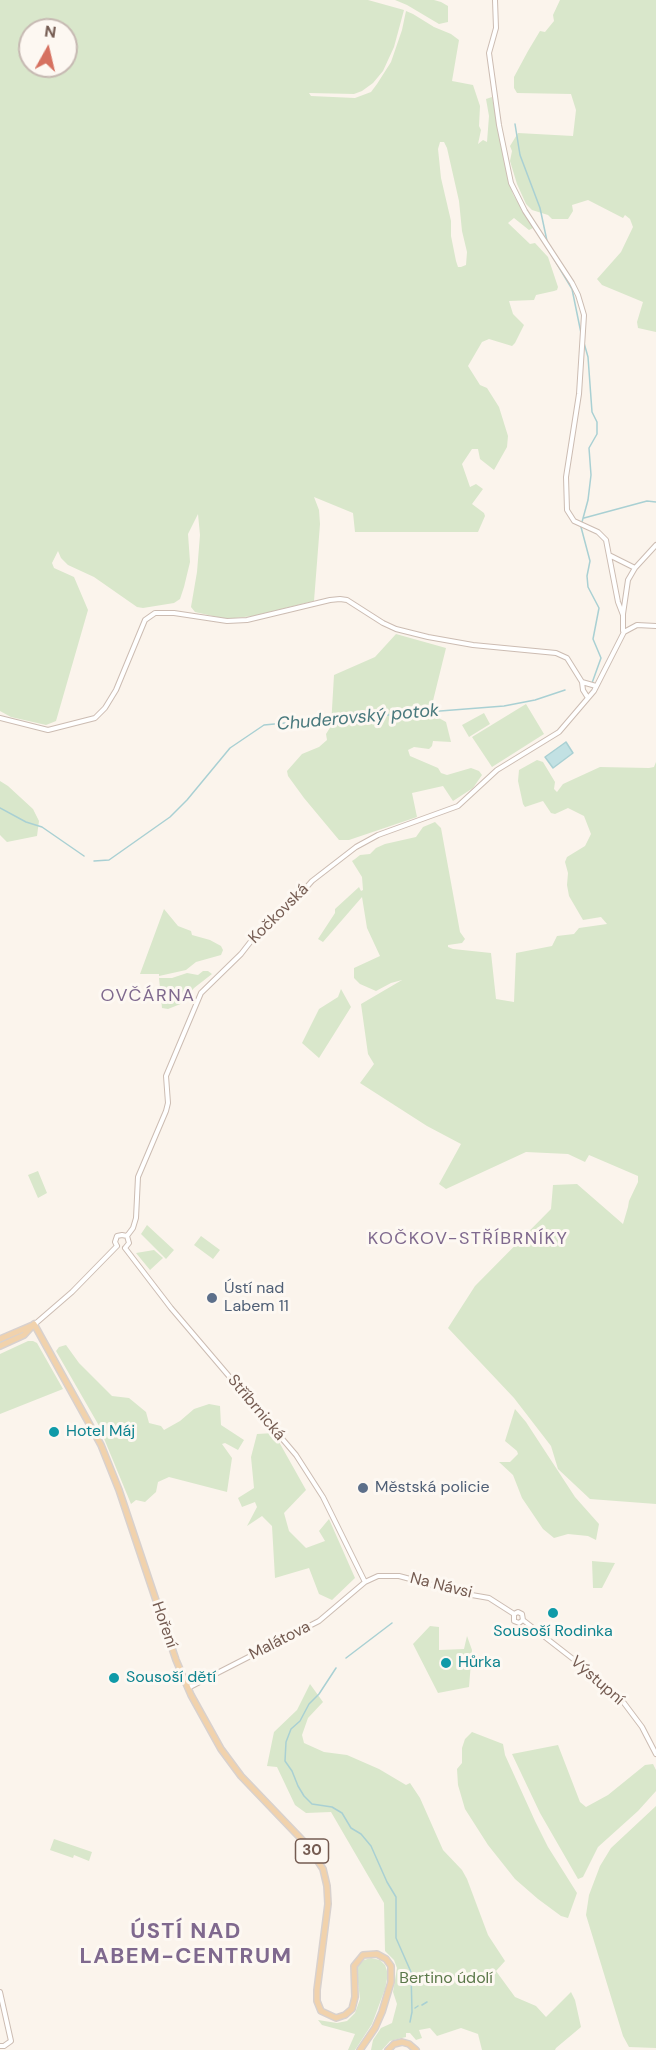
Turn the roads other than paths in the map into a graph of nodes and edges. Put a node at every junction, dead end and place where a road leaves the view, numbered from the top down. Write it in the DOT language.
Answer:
graph roads {
  1 [pos="495,0"];
  2 [pos="656,545"];
  3 [pos="609,555"];
  4 [pos="635,568"];
  5 [pos="623,615"];
  6 [pos="656,626"];
  7 [pos="624,632"];
  8 [pos="592,685"];
  9 [pos="582,686"];
  10 [pos="588,698"];
  11 [pos="0,718"];
  12 [pos="127,1236"];
  13 [pos="117,1246"];
  14 [pos="125,1248"];
  15 [pos="34,1324"];
  16 [pos="0,1339"];
  17 [pos="0,1346"];
  18 [pos="365,1582"];
  19 [pos="523,1620"];
  20 [pos="187,1688"];
  21 [pos="656,1755"];
  22 [pos="0,1992"];
  23 [pos="0,2046"];
  24 [pos="360,2050"];
  25 [pos="388,2050"];
  26 [pos="416,2050"];
  1 -- 3 [label="street"];
  2 -- 4 [label="street"];
  3 -- 4 [label="street"];
  3 -- 5 [label="street"];
  4 -- 5 [label="street"];
  5 -- 7 [label="street"];
  6 -- 7 [label="street"];
  7 -- 8 [label="street, Kočkovská"];
  8 -- 9 [label="street"];
  8 -- 10 [label="street, Kočkovská"];
  9 -- 10 [label="street"];
  9 -- 11 [label="street"];
  10 -- 12 [label="street, Kočkovská"];
  12 -- 13 [label="street"];
  12 -- 14 [label="street"];
  13 -- 14 [label="street"];
  13 -- 15 [label="street"];
  14 -- 18 [label="street, Stříbrnická"];
  15 -- 16 [label="main road"];
  15 -- 17 [label="main road"];
  15 -- 20 [label="main road, Hoření / 30"];
  18 -- 19 [label="street, Na Návsi"];
  18 -- 20 [label="street, Malátova"];
  19 -- 21 [label="street, Výstupní"];
  20 -- 24 [label="main road, Hoření / 30"];
  22 -- 23 [label="street"];
  25 -- 26 [label="main road"];
}
